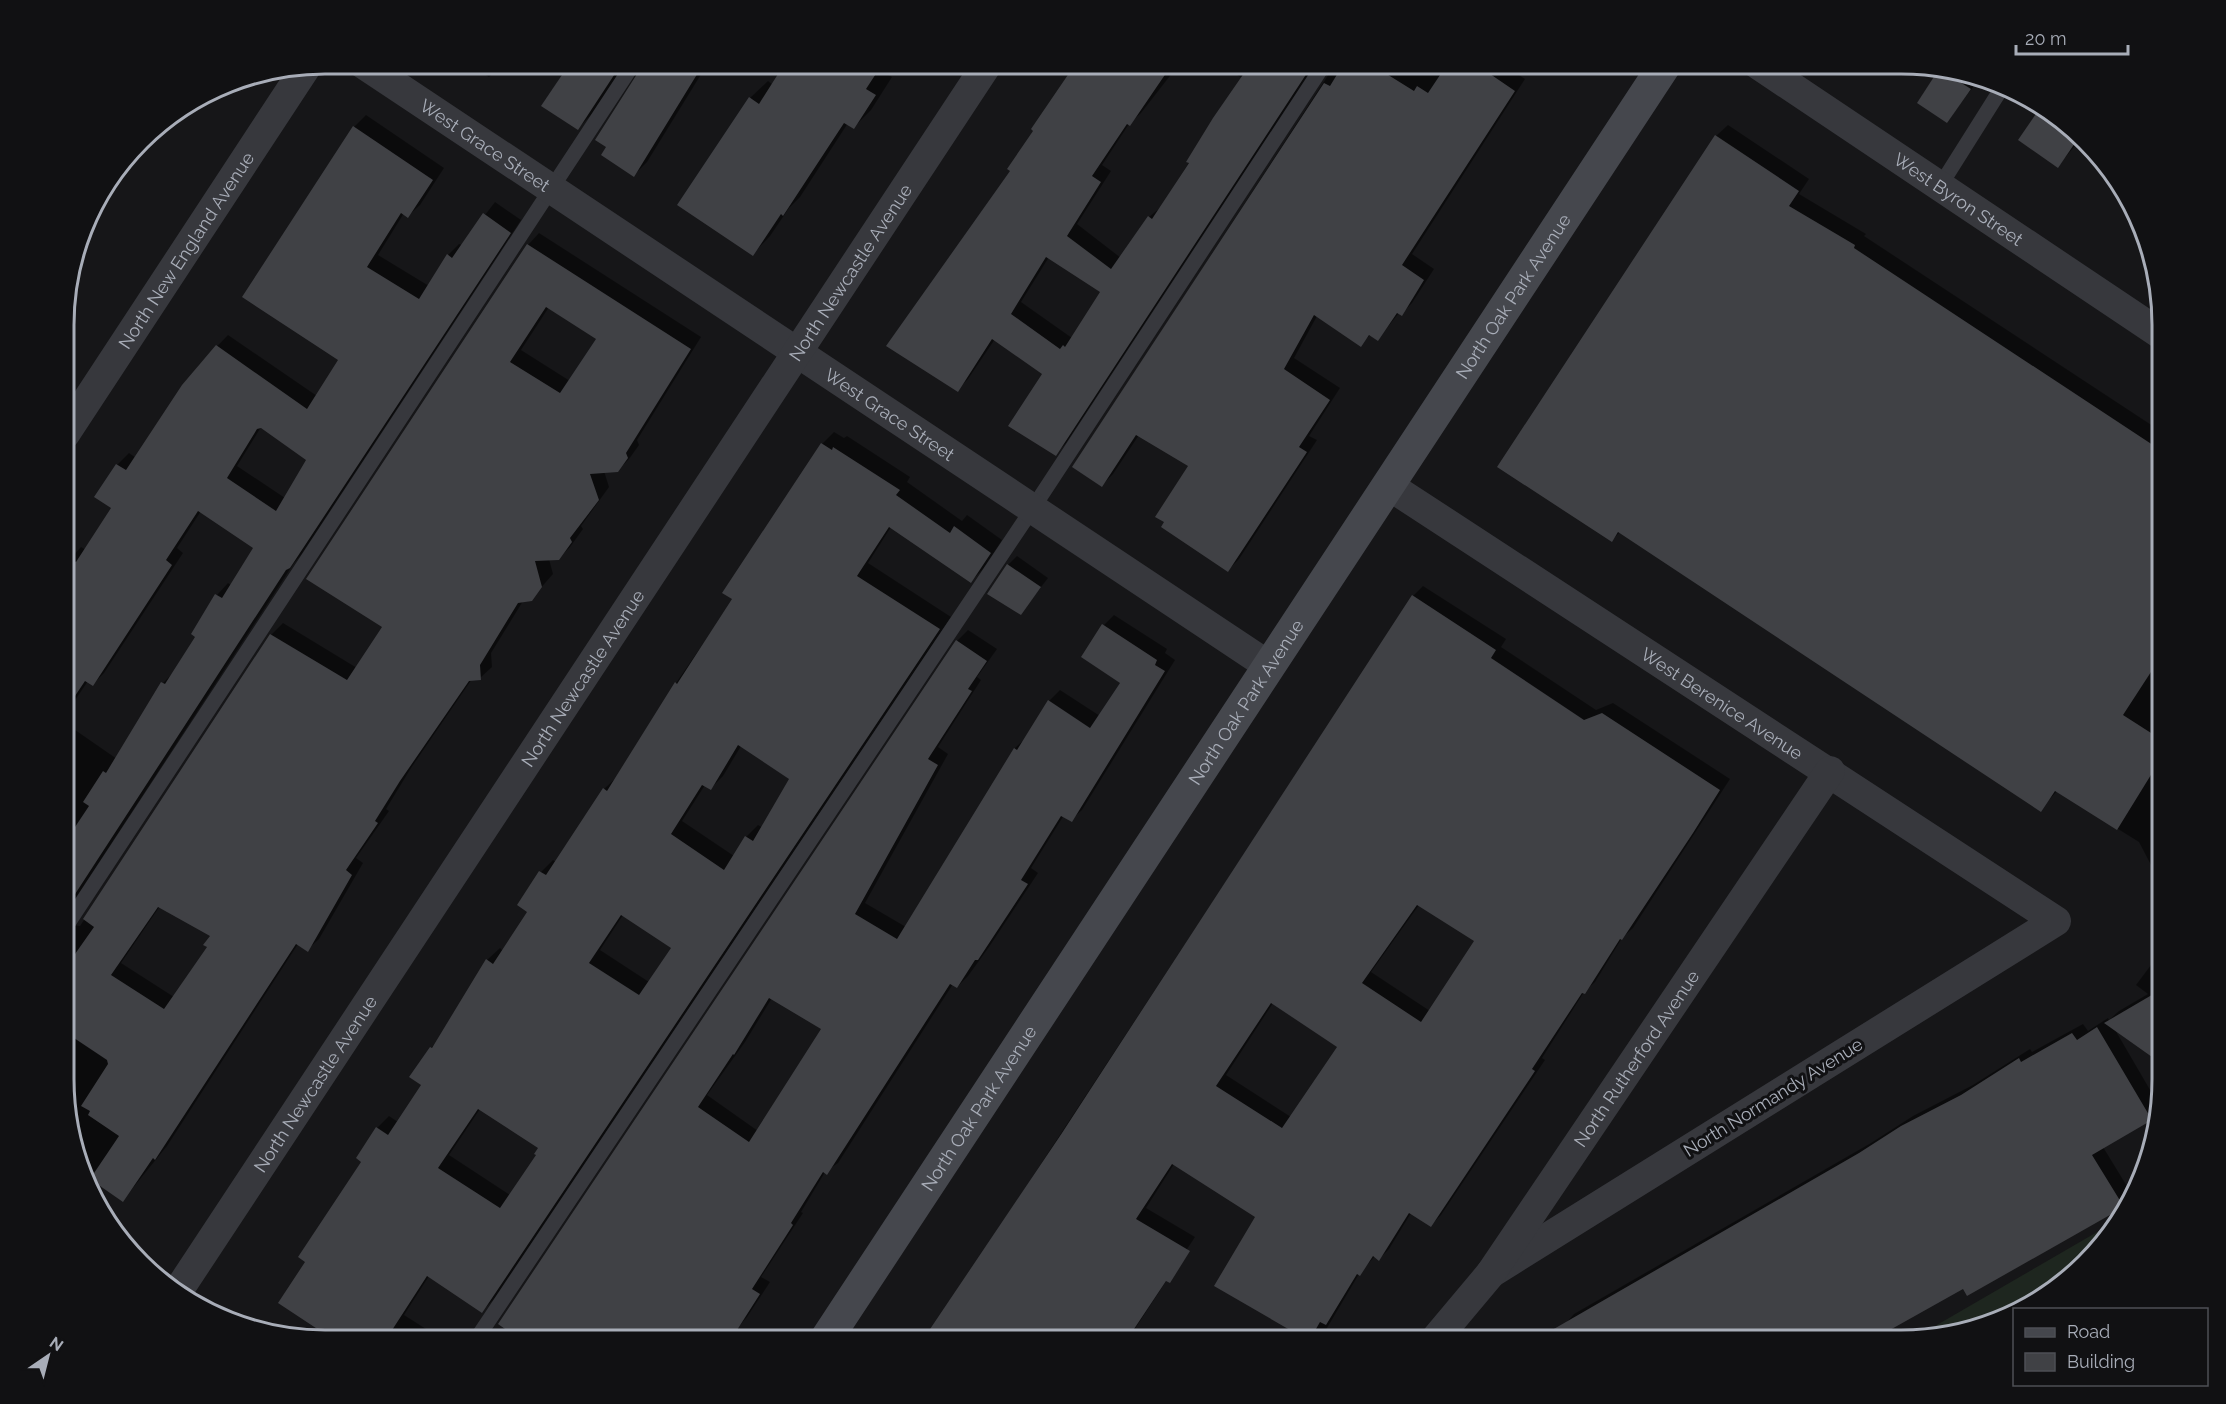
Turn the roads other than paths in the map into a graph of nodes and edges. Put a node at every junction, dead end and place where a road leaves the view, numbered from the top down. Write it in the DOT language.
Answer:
graph roads {
  1 [pos="378,74"];
  2 [pos="627,74"];
  3 [pos="981,74"];
  4 [pos="1318,74"];
  5 [pos="1659,74"];
  6 [pos="1772,74"];
  7 [pos="301,75"];
  8 [pos="1998,94"];
  9 [pos="1940,186"];
  10 [pos="551,189"];
  11 [pos="2152,328"];
  12 [pos="797,352"];
  13 [pos="74,420"];
  14 [pos="1388,485"];
  15 [pos="1033,508"];
  16 [pos="1269,666"];
  17 [pos="1830,771"];
  18 [pos="74,914"];
  19 [pos="2056,921"];
  20 [pos="1491,1273"];
  21 [pos="182,1286"];
  22 [pos="482,1330"];
  23 [pos="832,1330"];
  24 [pos="1443,1330"];
  1 -- 10 [label="street, West Grace Street"];
  2 -- 10 [label="lane"];
  3 -- 12 [label="street, North Newcastle Avenue"];
  4 -- 15 [label="lane"];
  5 -- 14 [label="street, North Oak Park Avenue"];
  6 -- 9 [label="street, West Byron Street"];
  7 -- 13 [label="street, North New England Avenue"];
  8 -- 9 [label="lane"];
  9 -- 11 [label="street, West Byron Street"];
  10 -- 12 [label="street, West Grace Street"];
  10 -- 18 [label="lane"];
  12 -- 15 [label="street, West Grace Street"];
  12 -- 21 [label="street, North Newcastle Avenue"];
  14 -- 16 [label="street, North Oak Park Avenue"];
  14 -- 17 [label="street, West Berenice Avenue"];
  15 -- 16 [label="street, West Grace Street"];
  15 -- 22 [label="lane"];
  16 -- 23 [label="street, North Oak Park Avenue"];
  17 -- 19 [label="street, West Berenice Avenue"];
  17 -- 20 [label="street, North Rutherford Avenue"];
  19 -- 20 [label="street, North Normandy Avenue"];
  20 -- 24 [label="street, North Rutherford Avenue"];
}
